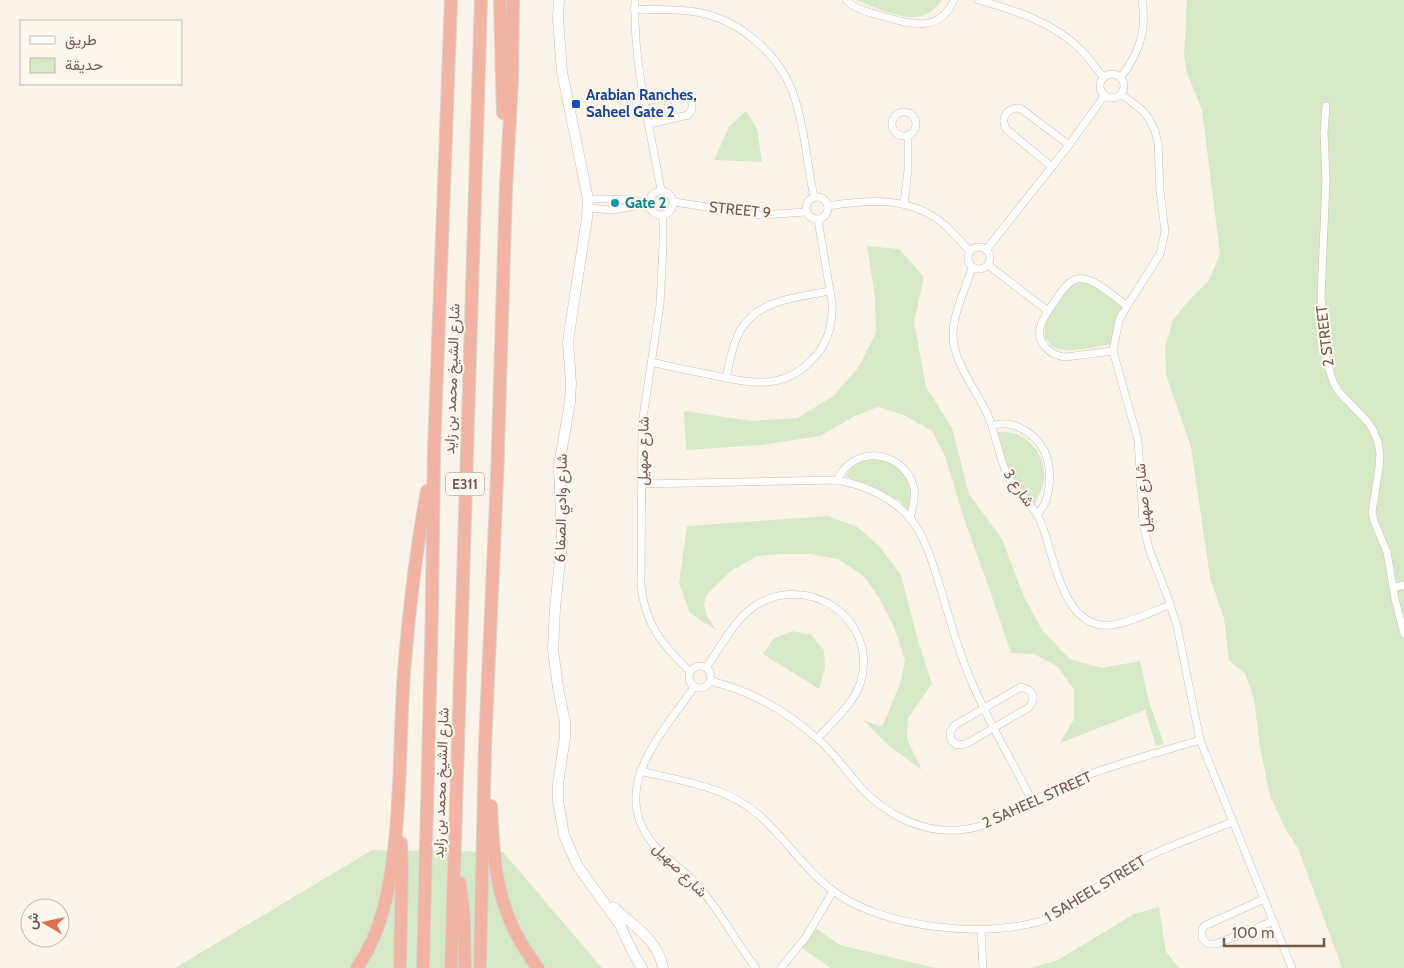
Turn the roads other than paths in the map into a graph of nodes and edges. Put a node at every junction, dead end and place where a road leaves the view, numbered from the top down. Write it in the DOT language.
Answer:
graph roads {
  1 [pos="451,0"];
  2 [pos="481,0"];
  3 [pos="500,0"];
  4 [pos="513,0"];
  5 [pos="559,0"];
  6 [pos="635,0"];
  7 [pos="846,0"];
  8 [pos="954,0"];
  9 [pos="978,0"];
  10 [pos="1142,0"];
  11 [pos="634,9"];
  12 [pos="1121,77"];
  13 [pos="1104,78"];
  14 [pos="1121,94"];
  15 [pos="1105,95"];
  16 [pos="645,101"];
  17 [pos="1326,106"];
  18 [pos="649,124"];
  19 [pos="908,135"];
  20 [pos="1069,145"];
  21 [pos="1052,167"];
  22 [pos="506,188"];
  23 [pos="661,190"];
  24 [pos="814,197"];
  25 [pos="649,198"];
  26 [pos="600,199"];
  27 [pos="674,202"];
  28 [pos="631,203"];
  29 [pos="588,204"];
  30 [pos="904,204"];
  31 [pos="828,206"];
  32 [pos="649,208"];
  33 [pos="599,209"];
  34 [pos="806,212"];
  35 [pos="663,215"];
  36 [pos="818,220"];
  37 [pos="986,250"];
  38 [pos="970,251"];
  39 [pos="988,266"];
  40 [pos="972,268"];
  41 [pos="830,290"];
  42 [pos="1127,306"];
  43 [pos="1048,311"];
  44 [pos="1113,351"];
  45 [pos="651,362"];
  46 [pos="726,378"];
  47 [pos="992,426"];
  48 [pos="434,451"];
  49 [pos="837,480"];
  50 [pos="642,484"];
  51 [pos="1037,514"];
  52 [pos="910,519"];
  53 [pos="1404,585"];
  54 [pos="1393,588"];
  55 [pos="1170,605"];
  56 [pos="1404,634"];
  57 [pos="706,668"];
  58 [pos="690,672"];
  59 [pos="710,681"];
  60 [pos="694,687"];
  61 [pos="984,708"];
  62 [pos="994,728"];
  63 [pos="818,738"];
  64 [pos="1200,740"];
  65 [pos="485,746"];
  66 [pos="640,771"];
  67 [pos="1032,801"];
  68 [pos="399,805"];
  69 [pos="1232,822"];
  70 [pos="455,845"];
  71 [pos="595,890"];
  72 [pos="833,891"];
  73 [pos="1264,899"];
  74 [pos="1273,920"];
  75 [pos="981,930"];
  76 [pos="645,934"];
  77 [pos="629,945"];
  78 [pos="357,968"];
  79 [pos="400,968"];
  80 [pos="423,968"];
  81 [pos="450,968"];
  82 [pos="465,968"];
  83 [pos="480,968"];
  84 [pos="538,968"];
  85 [pos="642,968"];
  86 [pos="663,968"];
  87 [pos="756,968"];
  88 [pos="781,968"];
  89 [pos="983,968"];
  90 [pos="1292,968"];
  1 -- 48 [label="highway, شارع الشيخ محمد بن زايد / E311"];
  2 -- 70 [label="highway, شارع الشيخ محمد بن زايد / E311"];
  3 -- 22 [label="highway"];
  4 -- 22 [label="highway"];
  5 -- 29 [label="street, شارع وادي الصفا 6"];
  6 -- 11 [label="street"];
  7 -- 8 [label="street"];
  9 -- 13 [label="street"];
  10 -- 12 [label="street"];
  11 -- 16 [label="street"];
  11 -- 24 [label="street"];
  12 -- 13 [label="street"];
  12 -- 14 [label="street"];
  13 -- 15 [label="street"];
  14 -- 15 [label="street"];
  14 -- 42 [label="street, شارع صهيل"];
  15 -- 20 [label="street"];
  16 -- 18 [label="street"];
  16 -- 18 [label="street"];
  17 -- 54 [label="street, 2 STREET"];
  18 -- 23 [label="street"];
  19 -- 30 [label="street"];
  20 -- 21 [label="street"];
  20 -- 21 [label="street"];
  21 -- 37 [label="street"];
  22 -- 65 [label="highway"];
  23 -- 25 [label="street"];
  23 -- 27 [label="street"];
  24 -- 31 [label="street"];
  24 -- 34 [label="street"];
  25 -- 28 [label="street"];
  25 -- 32 [label="street"];
  26 -- 28 [label="street"];
  26 -- 29 [label="street"];
  26 -- 33 [label="street"];
  27 -- 34 [label="street, STREET 9"];
  27 -- 35 [label="street"];
  28 -- 32 [label="street"];
  28 -- 33 [label="street"];
  29 -- 33 [label="street"];
  29 -- 71 [label="street, شارع وادي الصفا 6"];
  30 -- 31 [label="street"];
  30 -- 38 [label="street"];
  31 -- 36 [label="street"];
  32 -- 35 [label="street"];
  34 -- 36 [label="street"];
  35 -- 45 [label="street, شارع صهيل"];
  36 -- 41 [label="street"];
  37 -- 38 [label="street"];
  37 -- 39 [label="street"];
  38 -- 40 [label="street"];
  39 -- 40 [label="street"];
  39 -- 43 [label="street"];
  40 -- 47 [label="street, 3 شارع"];
  41 -- 46 [label="street"];
  41 -- 46 [label="street"];
  42 -- 43 [label="street"];
  42 -- 44 [label="street, شارع صهيل"];
  43 -- 44 [label="street"];
  44 -- 55 [label="street, شارع صهيل"];
  45 -- 46 [label="street"];
  45 -- 50 [label="street, شارع صهيل"];
  47 -- 51 [label="street, 3 شارع"];
  47 -- 51 [label="street"];
  48 -- 68 [label="highway"];
  48 -- 80 [label="highway, شارع الشيخ محمد بن زايد / E311"];
  49 -- 50 [label="street"];
  49 -- 52 [label="street"];
  49 -- 52 [label="street"];
  50 -- 58 [label="street, شارع صهيل"];
  51 -- 55 [label="street, 3 شارع"];
  52 -- 61 [label="street"];
  53 -- 54 [label="street"];
  54 -- 56 [label="street, 2 STREET"];
  55 -- 64 [label="street, شارع صهيل"];
  57 -- 58 [label="street"];
  57 -- 59 [label="street"];
  57 -- 63 [label="street"];
  58 -- 60 [label="street"];
  59 -- 60 [label="street"];
  59 -- 63 [label="street, 2 SAHEEL STREET"];
  60 -- 66 [label="street, شارع صهيل"];
  61 -- 62 [label="street"];
  61 -- 62 [label="street"];
  61 -- 62 [label="street"];
  62 -- 67 [label="street"];
  63 -- 67 [label="street, 2 SAHEEL STREET"];
  64 -- 67 [label="street, 2 SAHEEL STREET"];
  64 -- 69 [label="street, شارع صهيل"];
  65 -- 83 [label="highway"];
  65 -- 84 [label="highway"];
  66 -- 72 [label="street, 1 SAHEEL STREET"];
  66 -- 87 [label="street, شارع صهيل"];
  68 -- 78 [label="highway"];
  68 -- 79 [label="highway"];
  69 -- 73 [label="street, شارع صهيل"];
  69 -- 75 [label="street, 1 SAHEEL STREET"];
  70 -- 81 [label="highway, شارع الشيخ محمد بن زايد / E311"];
  70 -- 82 [label="highway"];
  71 -- 76 [label="street, شارع وادي الصفا 6"];
  71 -- 77 [label="street, شارع وادي الصفا 6"];
  72 -- 75 [label="street, 1 SAHEEL STREET"];
  72 -- 88 [label="street"];
  73 -- 74 [label="street, شارع صهيل"];
  73 -- 74 [label="street"];
  74 -- 90 [label="street, شارع صهيل"];
  75 -- 89 [label="street"];
  76 -- 77 [label="street"];
  76 -- 86 [label="street, شارع وادي الصفا 6"];
  77 -- 85 [label="street, شارع وادي الصفا 6"];
}
